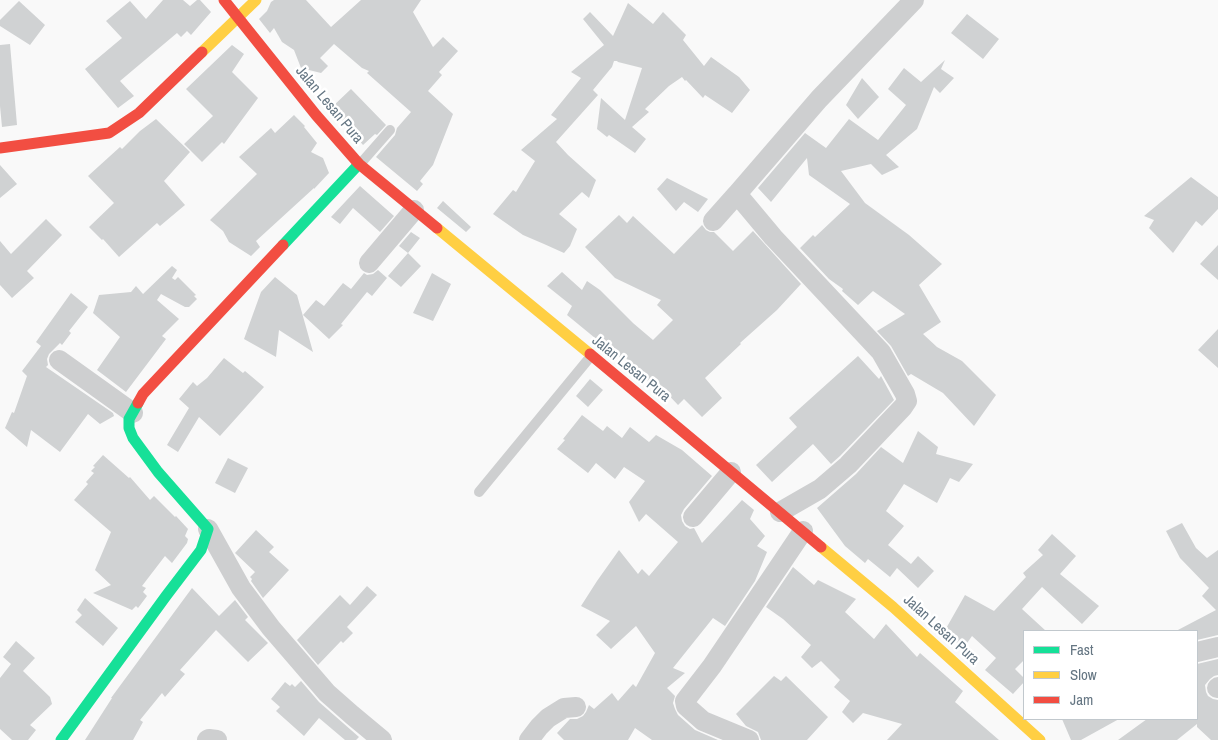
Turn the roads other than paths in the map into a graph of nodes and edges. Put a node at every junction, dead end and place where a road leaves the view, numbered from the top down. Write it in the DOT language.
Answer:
graph roads {
  1 [pos="224,0"];
  2 [pos="256,0"];
  3 [pos="914,0"];
  4 [pos="238,17"];
  5 [pos="390,130"];
  6 [pos="0,148"];
  7 [pos="359,164"];
  8 [pos="737,194"];
  9 [pos="414,210"];
  10 [pos="713,221"];
  11 [pos="369,264"];
  12 [pos="591,356"];
  13 [pos="59,360"];
  14 [pos="132,413"];
  15 [pos="731,472"];
  16 [pos="479,492"];
  17 [pos="780,512"];
  18 [pos="693,517"];
  19 [pos="208,529"];
  20 [pos="803,531"];
  21 [pos="1218,647"];
  22 [pos="1198,652"];
  23 [pos="576,707"];
  24 [pos="61,740"];
  25 [pos="207,740"];
  26 [pos="217,740"];
  27 [pos="382,740"];
  28 [pos="530,740"];
  29 [pos="749,740"];
  30 [pos="1040,740"];
  1 -- 4 [label="street, Jalan Lesan Pura"];
  2 -- 4 [label="street"];
  3 -- 8 [label="street"];
  4 -- 6 [label="street"];
  4 -- 7 [label="street, Jalan Lesan Pura"];
  5 -- 7 [label="lane"];
  7 -- 9 [label="street, Jalan Lesan Pura"];
  7 -- 14 [label="street"];
  8 -- 10 [label="street"];
  8 -- 17 [label="street"];
  9 -- 11 [label="street"];
  9 -- 12 [label="street, Jalan Lesan Pura"];
  12 -- 15 [label="street, Jalan Lesan Pura"];
  12 -- 16 [label="lane"];
  13 -- 14 [label="street"];
  14 -- 19 [label="street"];
  15 -- 17 [label="street, Jalan Lesan Pura"];
  15 -- 18 [label="street"];
  17 -- 20 [label="street, Jalan Lesan Pura"];
  19 -- 24 [label="street"];
  19 -- 27 [label="street"];
  20 -- 29 [label="street"];
  20 -- 30 [label="street, Jalan Lesan Pura"];
  21 -- 22 [label="street"];
  23 -- 28 [label="street"];
  25 -- 26 [label="street"];
}
